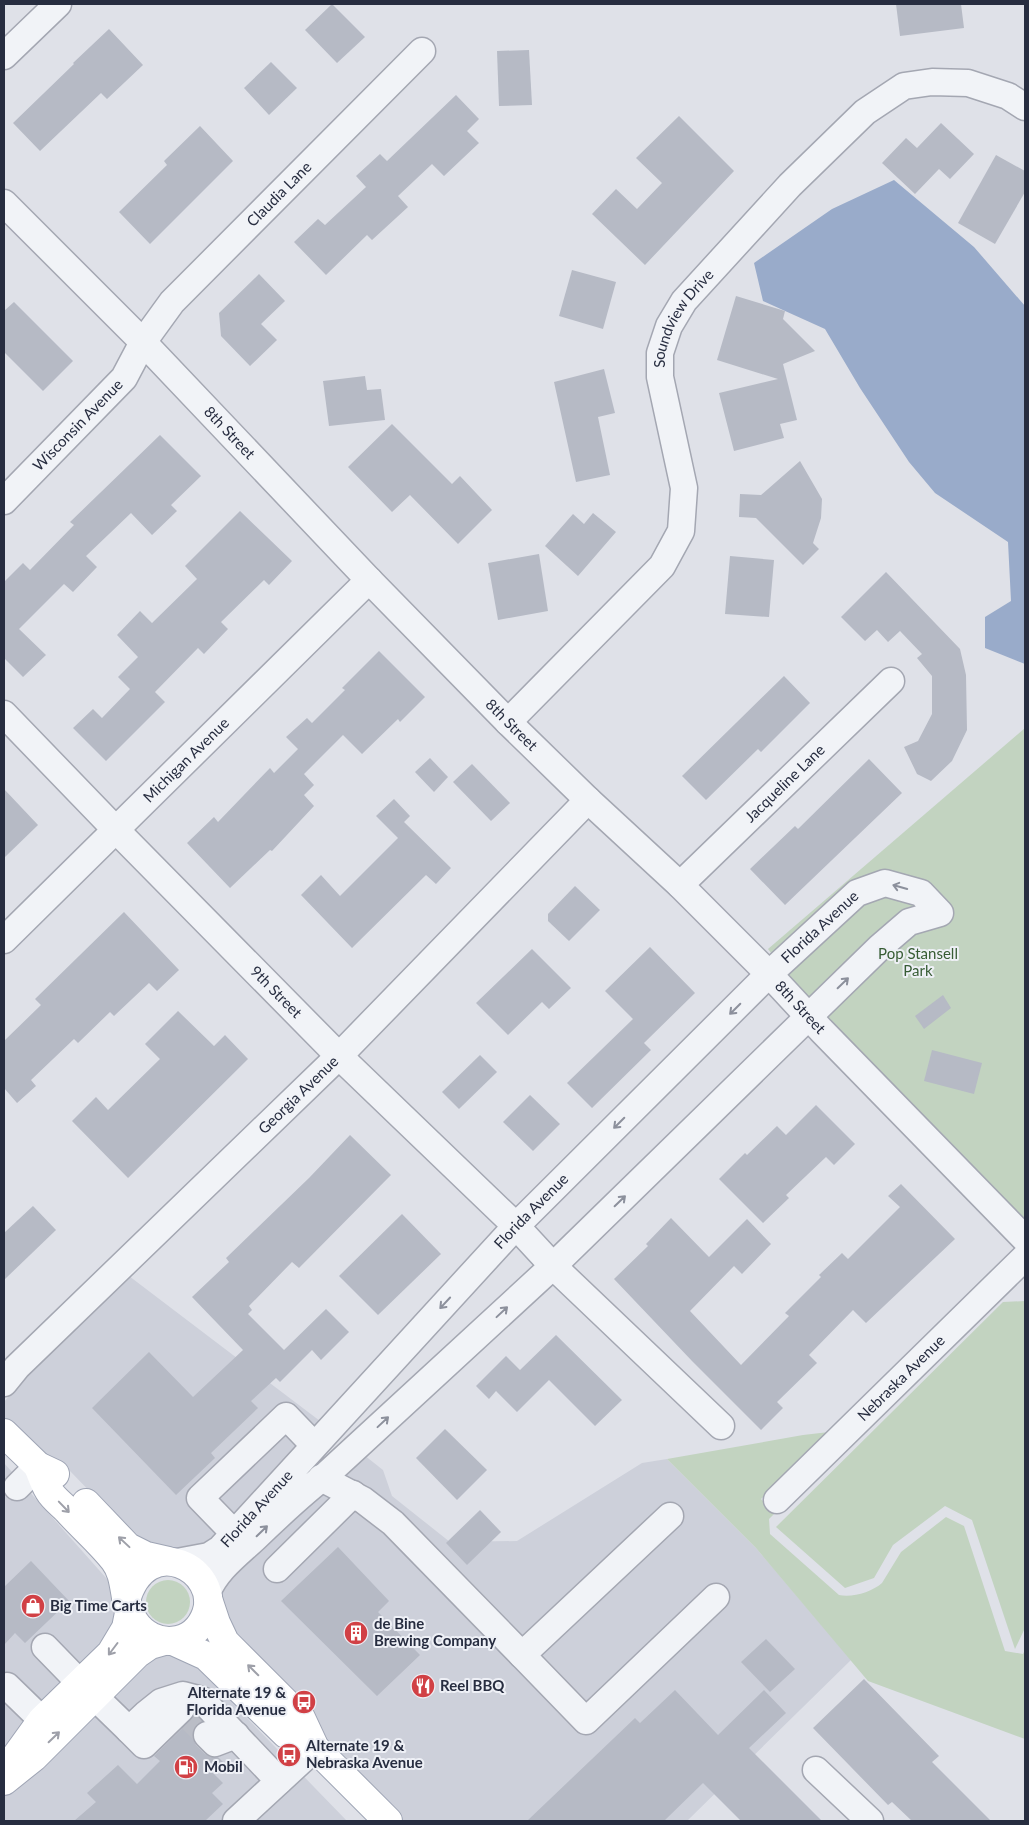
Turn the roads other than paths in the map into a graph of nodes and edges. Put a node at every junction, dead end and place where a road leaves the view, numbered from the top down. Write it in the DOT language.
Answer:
graph roads {
  1 [pos="58,4"];
  2 [pos="422,51"];
  3 [pos="4,56"];
  4 [pos="1025,107"];
  5 [pos="4,203"];
  6 [pos="143,342"];
  7 [pos="4,501"];
  8 [pos="369,580"];
  9 [pos="891,682"];
  10 [pos="4,714"];
  11 [pos="508,722"];
  12 [pos="588,800"];
  13 [pos="116,830"];
  14 [pos="680,885"];
  15 [pos="4,940"];
  16 [pos="769,974"];
  17 [pos="809,1017"];
  18 [pos="339,1056"];
  19 [pos="516,1226"];
  20 [pos="1025,1239"];
  21 [pos="1025,1257"];
  22 [pos="553,1266"];
  23 [pos="4,1383"];
  24 [pos="720,1426"];
  25 [pos="4,1433"];
  26 [pos="314,1445"];
  27 [pos="38,1466"];
  28 [pos="321,1478"];
  29 [pos="17,1487"];
  30 [pos="352,1494"];
  31 [pos="777,1500"];
  32 [pos="670,1516"];
  33 [pos="235,1534"];
  34 [pos="173,1562"];
  35 [pos="277,1568"];
  36 [pos="208,1596"];
  37 [pos="716,1597"];
  38 [pos="128,1606"];
  39 [pos="169,1641"];
  40 [pos="45,1647"];
  41 [pos="522,1655"];
  42 [pos="7,1686"];
  43 [pos="241,1689"];
  44 [pos="88,1690"];
  45 [pos="42,1720"];
  46 [pos="212,1725"];
  47 [pos="315,1748"];
  48 [pos="816,1770"];
  49 [pos="4,1773"];
  50 [pos="4,1781"];
  51 [pos="279,1782"];
  52 [pos="236,1821"];
  53 [pos="388,1821"];
  54 [pos="870,1821"];
  1 -- 3 [label="street"];
  2 -- 6 [label="street, Claudia Lane"];
  4 -- 11 [label="street, Soundview Drive"];
  5 -- 6 [label="street, 8th Street"];
  6 -- 7 [label="street, Wisconsin Avenue"];
  6 -- 8 [label="street, 8th Street"];
  8 -- 11 [label="street, 8th Street"];
  8 -- 13 [label="street, Michigan Avenue"];
  9 -- 14 [label="street, Jacqueline Lane"];
  10 -- 13 [label="street, 9th Street"];
  11 -- 12 [label="street, 8th Street"];
  12 -- 14 [label="street, 8th Street"];
  12 -- 18 [label="street, Georgia Avenue"];
  13 -- 15 [label="street, Michigan Avenue"];
  13 -- 18 [label="street, 9th Street"];
  14 -- 16 [label="street, 8th Street"];
  16 -- 17 [label="street, 8th Street"];
  17 -- 16 [label="street, Florida Avenue, one-way"];
  16 -- 19 [label="street, Florida Avenue, one-way"];
  17 -- 20 [label="street, 8th Street"];
  22 -- 17 [label="street, Florida Avenue, one-way"];
  18 -- 19 [label="street, 9th Street"];
  18 -- 23 [label="street, Georgia Avenue"];
  19 -- 22 [label="street, 9th Street"];
  19 -- 26 [label="street, Florida Avenue, one-way"];
  21 -- 31 [label="street, Nebraska Avenue"];
  22 -- 24 [label="street, 9th Street"];
  28 -- 22 [label="street, Florida Avenue, one-way"];
  25 -- 27 [label="main road"];
  26 -- 33 [label="street, Florida Avenue"];
  26 -- 33 [label="street"];
  27 -- 29 [label="street"];
  34 -- 27 [label="main road, one-way"];
  27 -- 38 [label="main road, one-way"];
  28 -- 30 [label="street"];
  36 -- 28 [label="street, Florida Avenue, one-way"];
  30 -- 35 [label="street"];
  30 -- 41 [label="street"];
  32 -- 41 [label="street"];
  33 -- 34 [label="street, Florida Avenue"];
  34 -- 36 [label="main road"];
  34 -- 38 [label="main road"];
  36 -- 39 [label="main road"];
  47 -- 36 [label="main road, one-way"];
  37 -- 41 [label="street"];
  38 -- 39 [label="main road"];
  38 -- 44 [label="main road, one-way"];
  39 -- 43 [label="main road"];
  39 -- 44 [label="main road"];
  40 -- 44 [label="street"];
  42 -- 45 [label="street"];
  43 -- 46 [label="street"];
  43 -- 47 [label="main road"];
  44 -- 45 [label="main road"];
  44 -- 46 [label="street"];
  50 -- 44 [label="main road, one-way"];
  45 -- 49 [label="main road"];
  46 -- 51 [label="street"];
  47 -- 51 [label="street"];
  47 -- 53 [label="main road"];
  48 -- 54 [label="street"];
  51 -- 52 [label="street"];
}
